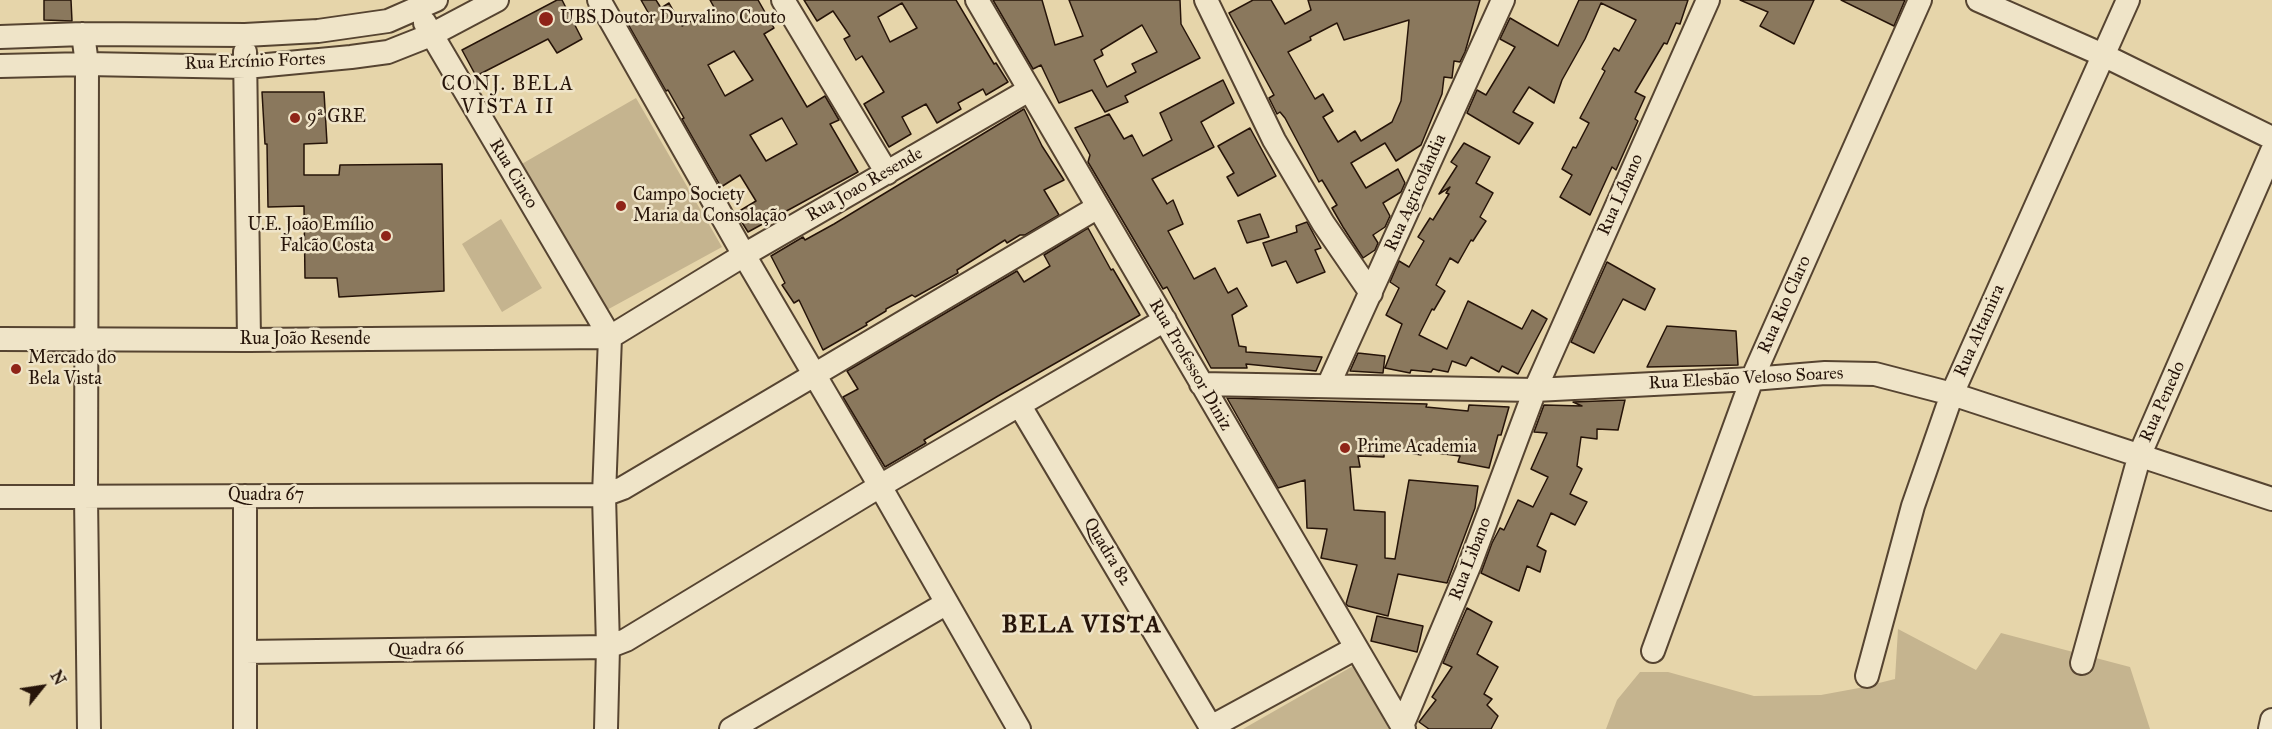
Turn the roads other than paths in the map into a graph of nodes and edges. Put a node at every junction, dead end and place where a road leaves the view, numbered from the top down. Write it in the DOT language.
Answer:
graph roads {
  1 [pos="497,0"];
  2 [pos="599,0"];
  3 [pos="783,0"];
  4 [pos="977,0"];
  5 [pos="1206,0"];
  6 [pos="1503,0"];
  7 [pos="1708,0"];
  8 [pos="1920,0"];
  9 [pos="1978,0"];
  10 [pos="2128,0"];
  11 [pos="422,3"];
  12 [pos="83,34"];
  13 [pos="245,35"];
  14 [pos="431,35"];
  15 [pos="0,37"];
  16 [pos="2103,56"];
  17 [pos="87,64"];
  18 [pos="0,66"];
  19 [pos="246,67"];
  20 [pos="1029,90"];
  21 [pos="2272,138"];
  22 [pos="2272,151"];
  23 [pos="887,173"];
  24 [pos="1098,207"];
  25 [pos="744,255"];
  26 [pos="1371,293"];
  27 [pos="1165,320"];
  28 [pos="610,337"];
  29 [pos="0,339"];
  30 [pos="86,339"];
  31 [pos="249,340"];
  32 [pos="814,375"];
  33 [pos="1752,379"];
  34 [pos="1201,384"];
  35 [pos="1329,386"];
  36 [pos="1535,390"];
  37 [pos="1952,394"];
  38 [pos="1020,406"];
  39 [pos="2140,454"];
  40 [pos="880,486"];
  41 [pos="604,495"];
  42 [pos="245,496"];
  43 [pos="86,497"];
  44 [pos="0,498"];
  45 [pos="2272,499"];
  46 [pos="946,603"];
  47 [pos="608,647"];
  48 [pos="1356,648"];
  49 [pos="1653,651"];
  50 [pos="245,652"];
  51 [pos="2082,663"];
  52 [pos="1867,676"];
  53 [pos="2272,720"];
  54 [pos="1010,726"];
  55 [pos="1403,727"];
  56 [pos="1211,728"];
  57 [pos="89,729"];
  58 [pos="245,729"];
  59 [pos="606,729"];
  60 [pos="731,729"];
  61 [pos="2270,729"];
  1 -- 14 [label="street, Rua Ercínio Fortes"];
  2 -- 25 [label="street"];
  3 -- 23 [label="street"];
  4 -- 20 [label="street, Rua Professor Diniz"];
  5 -- 26 [label="street"];
  6 -- 26 [label="street, Rua Agricolândia"];
  7 -- 36 [label="street, Rua Líbano"];
  8 -- 33 [label="street, Rua Rio Claro"];
  9 -- 16 [label="street"];
  10 -- 16 [label="street, Rua Altamira"];
  11 -- 13 [label="street, Rua Ercínio Fortes"];
  11 -- 14 [label="street, Rua Cinco"];
  12 -- 13 [label="street, Rua Ercínio Fortes"];
  12 -- 15 [label="street, Rua Ercínio Fortes"];
  12 -- 17 [label="street"];
  13 -- 19 [label="street"];
  14 -- 19 [label="street, Rua Ercínio Fortes"];
  14 -- 28 [label="street, Rua Cinco"];
  16 -- 21 [label="street"];
  16 -- 37 [label="street, Rua Altamira"];
  17 -- 18 [label="street, Rua Ercínio Fortes"];
  17 -- 19 [label="street, Rua Ercínio Fortes"];
  17 -- 30 [label="street"];
  19 -- 31 [label="street"];
  20 -- 23 [label="street, Rua Joao Resende"];
  20 -- 24 [label="street, Rua Professor Diniz"];
  22 -- 39 [label="street, Rua Penedo"];
  23 -- 25 [label="street, Rua Joao Resende"];
  24 -- 27 [label="street, Rua Professor Diniz"];
  24 -- 32 [label="street"];
  25 -- 28 [label="street, Rua Joao Resende"];
  25 -- 32 [label="street"];
  26 -- 35 [label="street, Rua Agricolândia"];
  27 -- 34 [label="street, Rua Professor Diniz"];
  27 -- 38 [label="street"];
  28 -- 31 [label="street, Rua João Resende"];
  28 -- 41 [label="street"];
  29 -- 30 [label="street, Rua João Resende"];
  30 -- 31 [label="street, Rua João Resende"];
  30 -- 43 [label="street"];
  32 -- 40 [label="street"];
  32 -- 41 [label="street"];
  33 -- 36 [label="street, Rua Elesbão Veloso Soares"];
  33 -- 37 [label="street, Rua Elesbão Veloso Soares"];
  33 -- 49 [label="street, Rua Rio Claro"];
  34 -- 35 [label="street, Rua Elesbão Veloso Soares"];
  34 -- 48 [label="street, Rua Professor Diniz"];
  35 -- 36 [label="street, Rua Elesbão Veloso Soares"];
  36 -- 55 [label="street, Rua Libano"];
  37 -- 39 [label="street, Rua Elesbão Veloso Soares"];
  37 -- 52 [label="street, Rua Altamira"];
  38 -- 40 [label="street"];
  38 -- 56 [label="street, Quadra 82"];
  39 -- 45 [label="street, Rua Elesbão Veloso Soares"];
  39 -- 51 [label="street, Rua Penedo"];
  40 -- 46 [label="street"];
  40 -- 47 [label="street"];
  41 -- 42 [label="street, Quadra 67"];
  41 -- 47 [label="street"];
  42 -- 43 [label="street, Quadra 67"];
  42 -- 50 [label="street"];
  43 -- 44 [label="street, Quadra 67"];
  43 -- 57 [label="street"];
  46 -- 54 [label="street"];
  46 -- 60 [label="street"];
  47 -- 50 [label="street, Quadra 66"];
  47 -- 59 [label="street"];
  48 -- 55 [label="street, Rua Professor Diniz"];
  48 -- 56 [label="street"];
  50 -- 58 [label="street"];
  53 -- 61 [label="street"];
}
